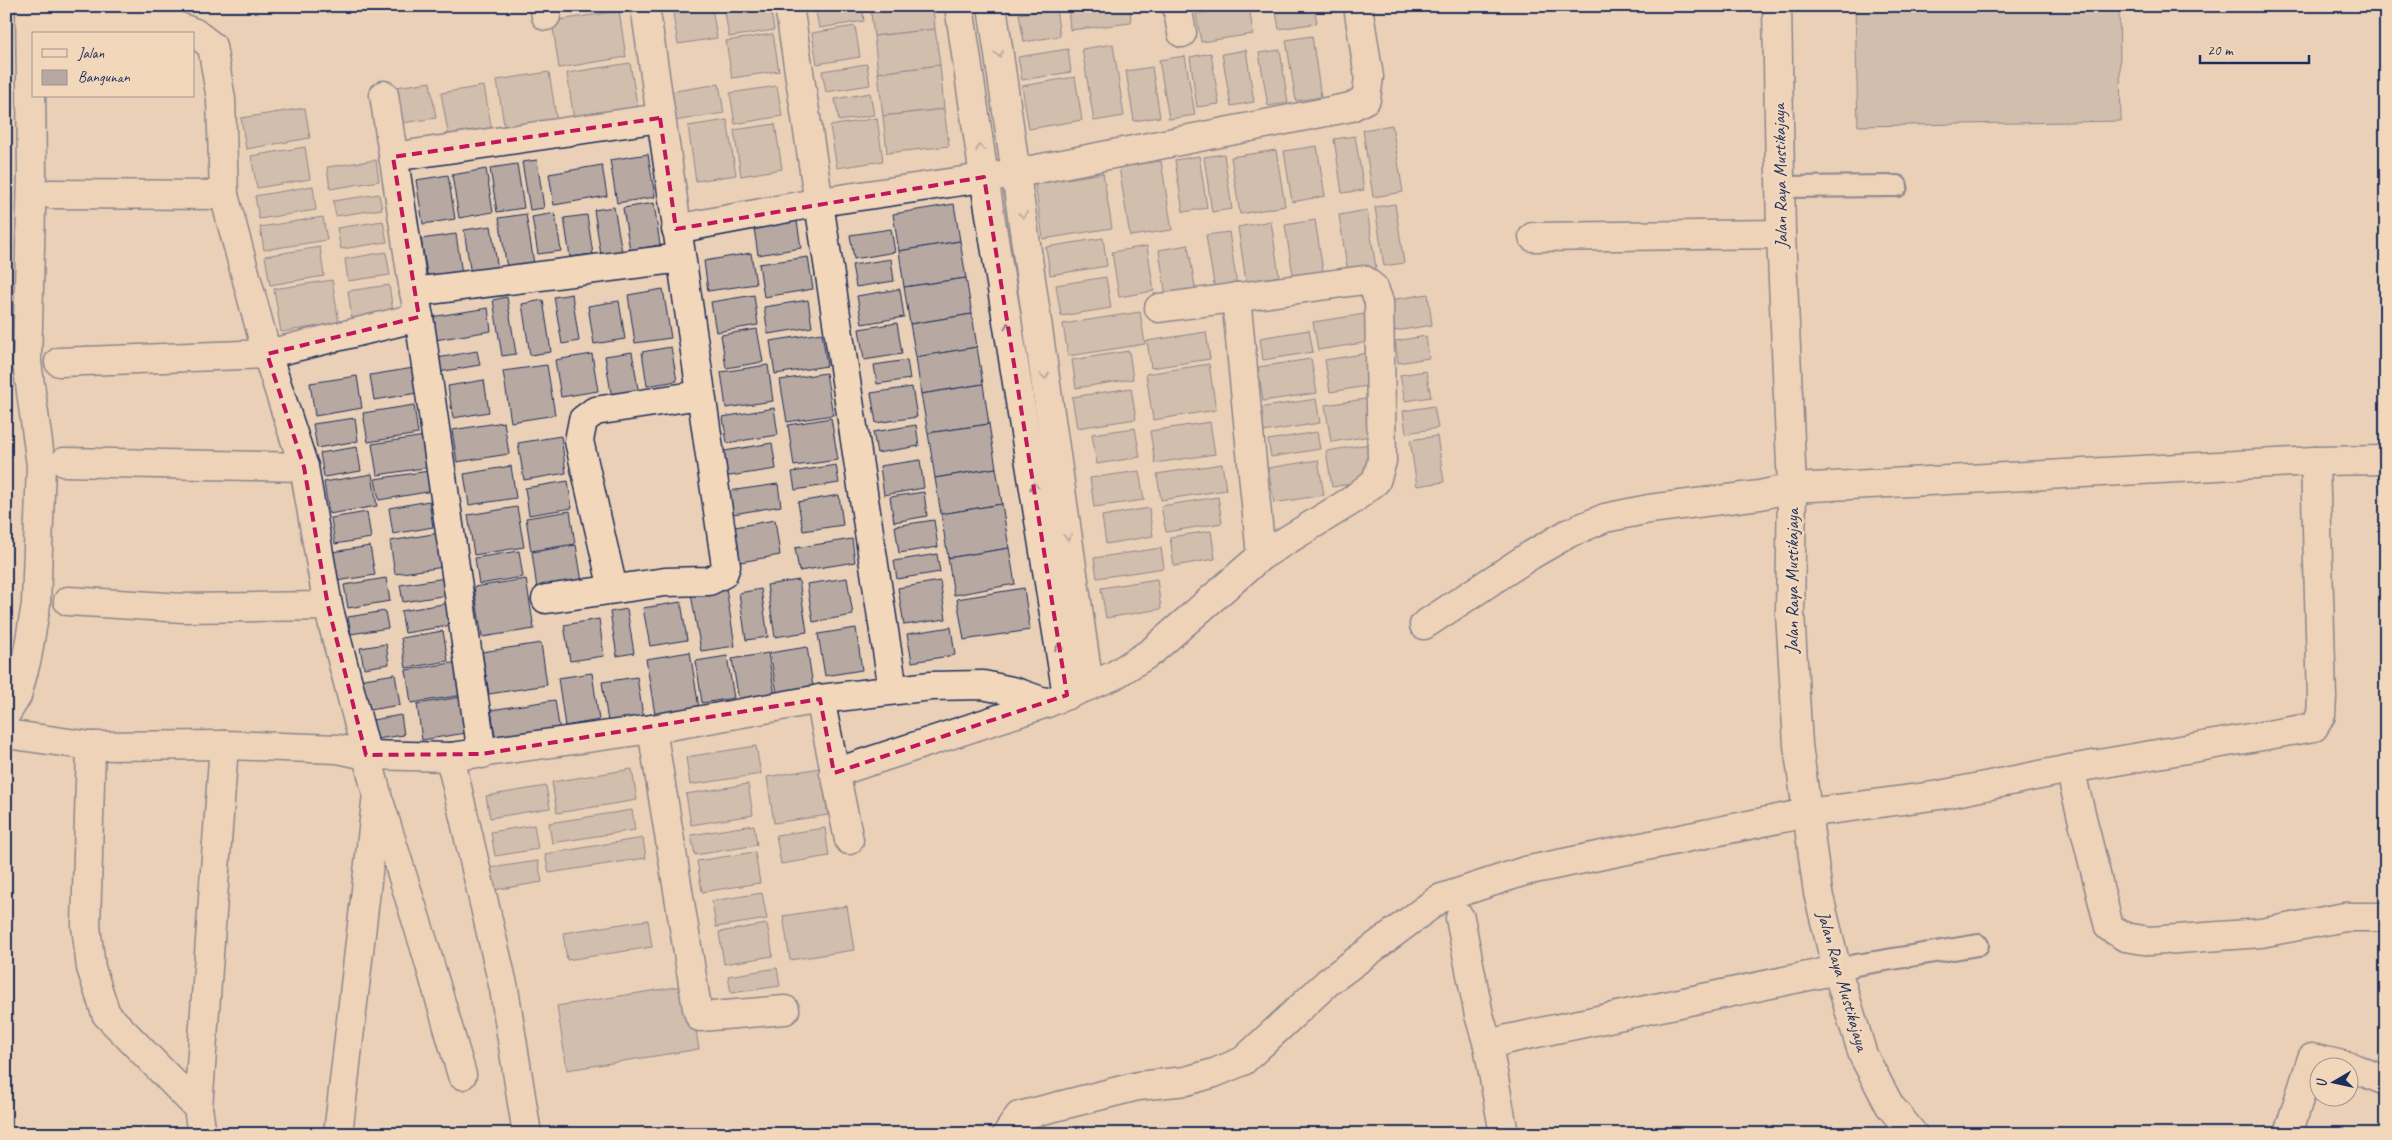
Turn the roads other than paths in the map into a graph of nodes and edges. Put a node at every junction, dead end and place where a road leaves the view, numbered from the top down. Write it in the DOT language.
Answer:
graph roads {
  1 [pos="645,6"];
  2 [pos="789,6"];
  3 [pos="960,6"];
  4 [pos="992,6"];
  5 [pos="1177,6"];
  6 [pos="1358,6"];
  7 [pos="1777,6"];
  8 [pos="30,14"];
  9 [pos="192,32"];
  10 [pos="1182,33"];
  11 [pos="195,34"];
  12 [pos="384,95"];
  13 [pos="660,118"];
  14 [pos="393,157"];
  15 [pos="1017,173"];
  16 [pos="984,177"];
  17 [pos="1897,186"];
  18 [pos="1780,187"];
  19 [pos="50,194"];
  20 [pos="224,195"];
  21 [pos="820,202"];
  22 [pos="676,229"];
  23 [pos="1781,234"];
  24 [pos="1534,237"];
  25 [pos="681,258"];
  26 [pos="1236,297"];
  27 [pos="416,305"];
  28 [pos="1159,308"];
  29 [pos="267,354"];
  30 [pos="60,362"];
  31 [pos="700,395"];
  32 [pos="2386,460"];
  33 [pos="2315,461"];
  34 [pos="64,462"];
  35 [pos="304,467"];
  36 [pos="1792,488"];
  37 [pos="1261,556"];
  38 [pos="613,589"];
  39 [pos="546,598"];
  40 [pos="68,601"];
  41 [pos="328,606"];
  42 [pos="1424,625"];
  43 [pos="893,690"];
  44 [pos="1068,694"];
  45 [pos="820,699"];
  46 [pos="6,714"];
  47 [pos="652,729"];
  48 [pos="6,734"];
  49 [pos="224,745"];
  50 [pos="91,746"];
  51 [pos="482,754"];
  52 [pos="366,755"];
  53 [pos="450,757"];
  54 [pos="2070,768"];
  55 [pos="834,774"];
  56 [pos="377,794"];
  57 [pos="1807,813"];
  58 [pos="848,840"];
  59 [pos="2386,917"];
  60 [pos="1460,918"];
  61 [pos="1978,945"];
  62 [pos="1837,970"];
  63 [pos="785,1010"];
  64 [pos="1488,1045"];
  65 [pos="462,1075"];
  66 [pos="2386,1081"];
  67 [pos="200,1121"];
  68 [pos="338,1134"];
  69 [pos="527,1134"];
  70 [pos="1007,1134"];
  71 [pos="1504,1134"];
  72 [pos="1913,1134"];
  73 [pos="2288,1134"];
  1 -- 13 [label="street"];
  2 -- 21 [label="street"];
  16 -- 3 [label="street, one-way"];
  4 -- 15 [label="street, one-way"];
  5 -- 10 [label="street"];
  6 -- 15 [label="street"];
  7 -- 18 [label="street, Jalan Raya Mustikajaya"];
  8 -- 9 [label="street"];
  8 -- 46 [label="street"];
  11 -- 20 [label="street"];
  12 -- 14 [label="street"];
  13 -- 14 [label="street"];
  13 -- 22 [label="street"];
  14 -- 27 [label="street"];
  15 -- 16 [label="street"];
  15 -- 44 [label="street, one-way"];
  16 -- 21 [label="street"];
  44 -- 16 [label="street, one-way"];
  17 -- 18 [label="lane"];
  18 -- 23 [label="street, Jalan Raya Mustikajaya"];
  19 -- 20 [label="street"];
  20 -- 29 [label="street"];
  21 -- 22 [label="street"];
  21 -- 43 [label="street"];
  22 -- 25 [label="street"];
  23 -- 24 [label="street"];
  23 -- 36 [label="street, Jalan Raya Mustikajaya"];
  25 -- 27 [label="street"];
  25 -- 31 [label="street"];
  26 -- 28 [label="street"];
  26 -- 37 [label="street"];
  26 -- 37 [label="street"];
  27 -- 29 [label="street"];
  27 -- 51 [label="street"];
  29 -- 30 [label="street"];
  29 -- 35 [label="street"];
  31 -- 38 [label="street"];
  31 -- 38 [label="street"];
  32 -- 33 [label="street"];
  33 -- 36 [label="street"];
  33 -- 54 [label="street"];
  34 -- 35 [label="street"];
  35 -- 41 [label="street"];
  36 -- 42 [label="street"];
  36 -- 57 [label="street, Jalan Raya Mustikajaya"];
  37 -- 44 [label="street"];
  38 -- 39 [label="street"];
  40 -- 41 [label="street"];
  41 -- 52 [label="street"];
  43 -- 44 [label="street"];
  43 -- 45 [label="street"];
  44 -- 55 [label="street"];
  45 -- 47 [label="street"];
  45 -- 55 [label="street"];
  47 -- 51 [label="street"];
  47 -- 63 [label="street"];
  48 -- 50 [label="street"];
  49 -- 50 [label="street"];
  49 -- 52 [label="street"];
  49 -- 67 [label="street"];
  50 -- 67 [label="street"];
  51 -- 53 [label="street"];
  52 -- 53 [label="street"];
  52 -- 56 [label="street"];
  53 -- 69 [label="street"];
  54 -- 57 [label="street"];
  54 -- 59 [label="street"];
  55 -- 58 [label="street"];
  56 -- 65 [label="street"];
  56 -- 68 [label="street"];
  57 -- 62 [label="street, Jalan Raya Mustikajaya"];
  57 -- 70 [label="street"];
  60 -- 64 [label="street"];
  61 -- 62 [label="lane"];
  62 -- 64 [label="street"];
  62 -- 72 [label="street, Jalan Raya Mustikajaya"];
  64 -- 71 [label="street"];
  66 -- 73 [label="street"];
}
